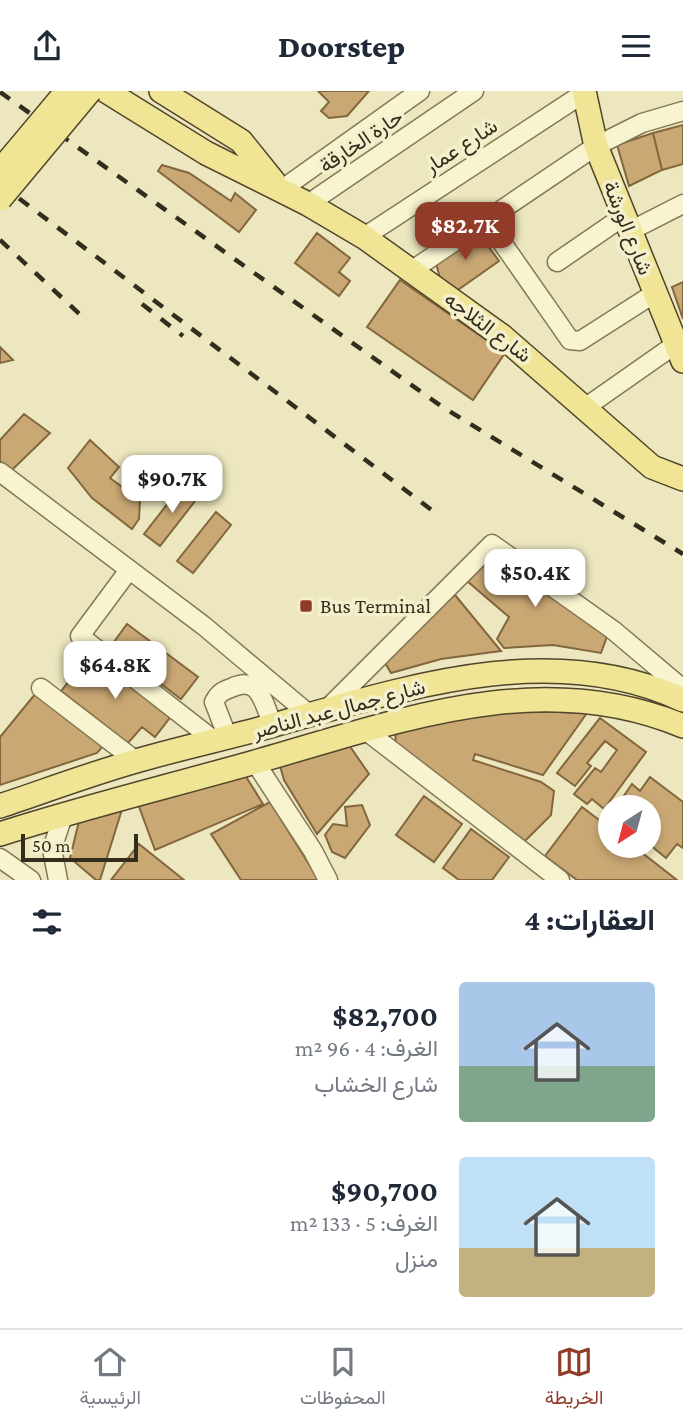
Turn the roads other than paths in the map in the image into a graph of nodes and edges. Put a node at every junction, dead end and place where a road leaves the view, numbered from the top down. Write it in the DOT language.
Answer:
graph roads {
  1 [pos="67,91"];
  2 [pos="90,91"];
  3 [pos="106,91"];
  4 [pos="162,91"];
  5 [pos="420,91"];
  6 [pos="474,91"];
  7 [pos="584,92"];
  8 [pos="683,111"];
  9 [pos="596,146"];
  10 [pos="0,171"];
  11 [pos="281,190"];
  12 [pos="0,199"];
  13 [pos="308,204"];
  14 [pos="683,204"];
  15 [pos="487,221"];
  16 [pos="627,224"];
  17 [pos="363,237"];
  18 [pos="557,262"];
  19 [pos="411,271"];
  20 [pos="655,293"];
  21 [pos="680,348"];
  22 [pos="586,407"];
  23 [pos="0,472"];
  24 [pos="683,479"];
  25 [pos="129,570"];
  26 [pos="41,688"];
  27 [pos="683,689"];
  28 [pos="683,700"];
  29 [pos="317,713"];
  30 [pos="273,725"];
  31 [pos="683,726"];
  32 [pos="365,730"];
  33 [pos="221,740"];
  34 [pos="136,761"];
  35 [pos="255,762"];
  36 [pos="0,806"];
  37 [pos="64,813"];
  38 [pos="0,834"];
  39 [pos="0,858"];
  40 [pos="31,880"];
  41 [pos="58,880"];
  42 [pos="328,880"];
  43 [pos="560,880"];
  1 -- 10 [label="main road, bridge"];
  2 -- 12 [label="main road, bridge"];
  3 -- 11 [label="main road, شارع الثلاجه"];
  4 -- 11 [label="main road, شارع الثلاجه"];
  5 -- 11 [label="street"];
  6 -- 13 [label="street, حارة الخارقة"];
  7 -- 9 [label="main road, شارع الورشة"];
  7 -- 17 [label="street, شارع عمار"];
  8 -- 9 [label="street"];
  9 -- 15 [label="street"];
  9 -- 16 [label="main road, شارع الورشة"];
  11 -- 13 [label="main road, شارع الثلاجه"];
  13 -- 17 [label="main road, شارع الثلاجه"];
  14 -- 16 [label="street"];
  15 -- 19 [label="street"];
  15 -- 20 [label="street"];
  16 -- 18 [label="street"];
  16 -- 20 [label="main road, شارع الورشة"];
  17 -- 19 [label="main road, شارع الثلاجه"];
  19 -- 22 [label="main road, شارع الثلاجه"];
  20 -- 21 [label="main road, شارع الورشة"];
  21 -- 22 [label="street"];
  22 -- 24 [label="main road, شارع الثلاجه"];
  23 -- 25 [label="street"];
  25 -- 29 [label="street"];
  25 -- 33 [label="street"];
  26 -- 34 [label="street"];
  27 -- 29 [label="street"];
  28 -- 29 [label="main road, شارع جمال عبد الناصر"];
  29 -- 30 [label="main road, شارع جمال عبد الناصر"];
  30 -- 33 [label="main road, شارع جمال عبد الناصر"];
  30 -- 33 [label="street"];
  31 -- 32 [label="main road, شارع جمال عبد الناصر"];
  32 -- 35 [label="main road, شارع جمال عبد الناصر"];
  32 -- 43 [label="street"];
  33 -- 34 [label="main road, شارع جمال عبد الناصر"];
  34 -- 36 [label="main road, شارع جمال عبد الناصر"];
  35 -- 37 [label="main road, شارع جمال عبد الناصر"];
  35 -- 42 [label="street"];
  37 -- 38 [label="main road, شارع جمال عبد الناصر"];
  37 -- 41 [label="street"];
  39 -- 40 [label="street"];
}
